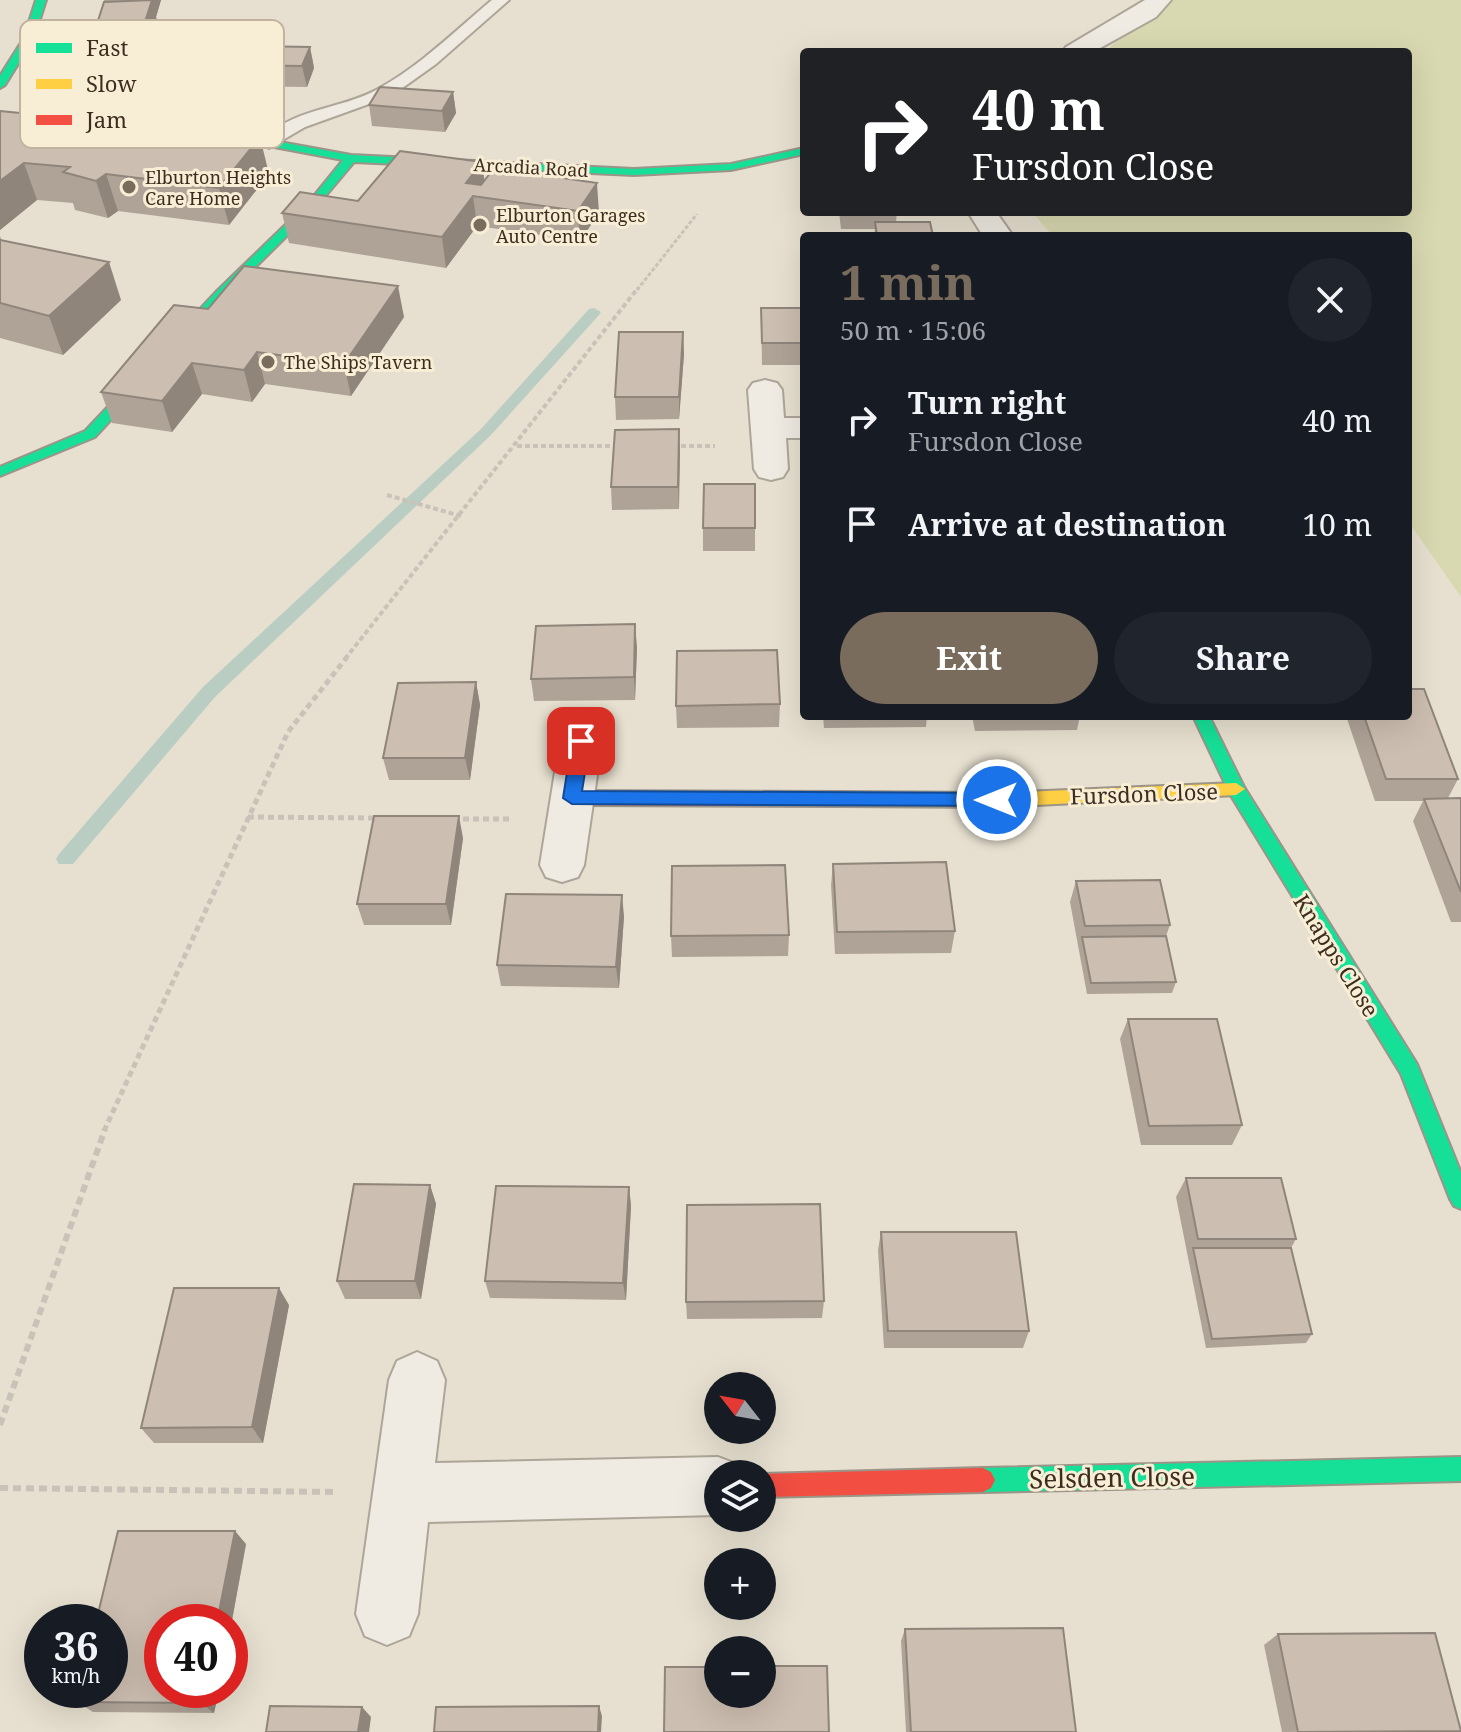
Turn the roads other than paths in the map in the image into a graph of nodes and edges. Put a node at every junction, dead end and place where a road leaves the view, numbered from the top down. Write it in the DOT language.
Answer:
graph roads {
  1 [pos="41,0"];
  2 [pos="501,0"];
  3 [pos="1159,0"];
  4 [pos="35,20"];
  5 [pos="1082,48"];
  6 [pos="20,53"];
  7 [pos="0,85"];
  8 [pos="284,130"];
  9 [pos="284,146"];
  10 [pos="800,152"];
  11 [pos="351,158"];
  12 [pos="765,390"];
  13 [pos="768,428"];
  14 [pos="800,428"];
  15 [pos="771,469"];
  16 [pos="0,472"];
  17 [pos="1203,720"];
  18 [pos="581,741"];
  19 [pos="1236,789"];
  20 [pos="572,798"];
  21 [pos="562,865"];
  22 [pos="1461,1199"];
  23 [pos="417,1380"];
  24 [pos="1461,1469"];
  25 [pos="776,1485"];
  26 [pos="704,1486"];
  27 [pos="403,1493"];
  28 [pos="387,1614"];
  1 -- 4 [label="street"];
  2 -- 8 [label="lane"];
  3 -- 5 [label="street"];
  6 -- 7 [label="street"];
  9 -- 11 [label="street, Arcadia Road"];
  10 -- 11 [label="street, Arcadia Road"];
  11 -- 16 [label="street"];
  12 -- 13 [label="street"];
  13 -- 14 [label="street"];
  13 -- 15 [label="street"];
  17 -- 19 [label="street, Knapps Close"];
  18 -- 20 [label="street"];
  19 -- 20 [label="street, Fursdon Close"];
  19 -- 22 [label="street, Knapps Close"];
  20 -- 21 [label="street"];
  23 -- 27 [label="street"];
  24 -- 25 [label="street, Selsden Close"];
  26 -- 27 [label="street"];
  27 -- 28 [label="street"];
}
